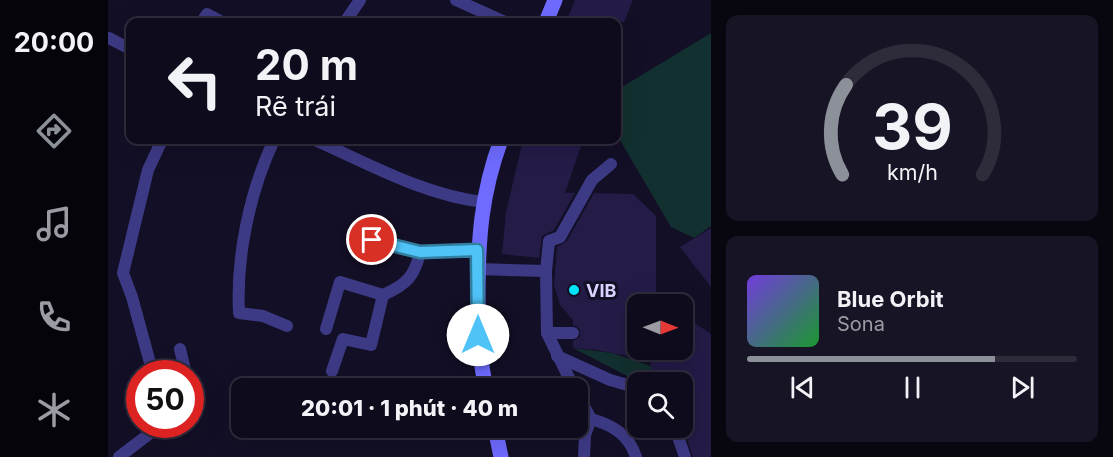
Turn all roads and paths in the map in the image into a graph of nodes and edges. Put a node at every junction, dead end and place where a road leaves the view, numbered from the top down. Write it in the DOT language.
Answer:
graph roads {
  1 [pos="360,0"];
  2 [pos="456,0"];
  3 [pos="555,0"];
  4 [pos="348,18"];
  5 [pos="496,18"];
  6 [pos="548,18"];
  7 [pos="109,38"];
  8 [pos="126,47"];
  9 [pos="160,144"];
  10 [pos="273,144"];
  11 [pos="324,144"];
  12 [pos="500,144"];
  13 [pos="611,164"];
  14 [pos="483,202"];
  15 [pos="372,240"];
  16 [pos="477,250"];
  17 [pos="420,252"];
  18 [pos="478,269"];
  19 [pos="546,271"];
  20 [pos="383,295"];
  21 [pos="287,326"];
  22 [pos="326,329"];
  23 [pos="548,333"];
  24 [pos="573,333"];
  25 [pos="180,349"];
  26 [pos="557,356"];
  27 [pos="149,360"];
  28 [pos="183,360"];
  29 [pos="332,371"];
  30 [pos="484,378"];
  31 [pos="569,378"];
  32 [pos="627,385"];
  33 [pos="588,413"];
  34 [pos="591,419"];
  35 [pos="144,438"];
  36 [pos="497,438"];
  37 [pos="678,438"];
  38 [pos="119,457"];
  39 [pos="501,457"];
  40 [pos="584,457"];
  41 [pos="636,457"];
  42 [pos="685,457"];
  1 -- 4 [label="lane"];
  2 -- 5 [label="lane"];
  3 -- 6 [label="main road"];
  7 -- 8 [label="lane"];
  9 -- 27 [label="lane"];
  10 -- 21 [label="lane"];
  11 -- 14 [label="lane"];
  12 -- 14 [label="main road"];
  13 -- 19 [label="lane"];
  14 -- 16 [label="main road"];
  15 -- 17 [label="lane"];
  16 -- 17 [label="lane"];
  16 -- 18 [label="main road"];
  17 -- 20 [label="lane"];
  18 -- 19 [label="lane"];
  18 -- 30 [label="main road"];
  19 -- 23 [label="lane"];
  20 -- 22 [label="lane"];
  20 -- 29 [label="lane"];
  23 -- 24 [label="lane"];
  23 -- 26 [label="lane"];
  25 -- 28 [label="lane"];
  26 -- 31 [label="lane"];
  26 -- 32 [label="lane"];
  33 -- 34 [label="lane"];
  34 -- 40 [label="lane"];
  34 -- 41 [label="lane"];
  35 -- 38 [label="lane"];
  36 -- 39 [label="main road"];
  37 -- 42 [label="lane"];
}
